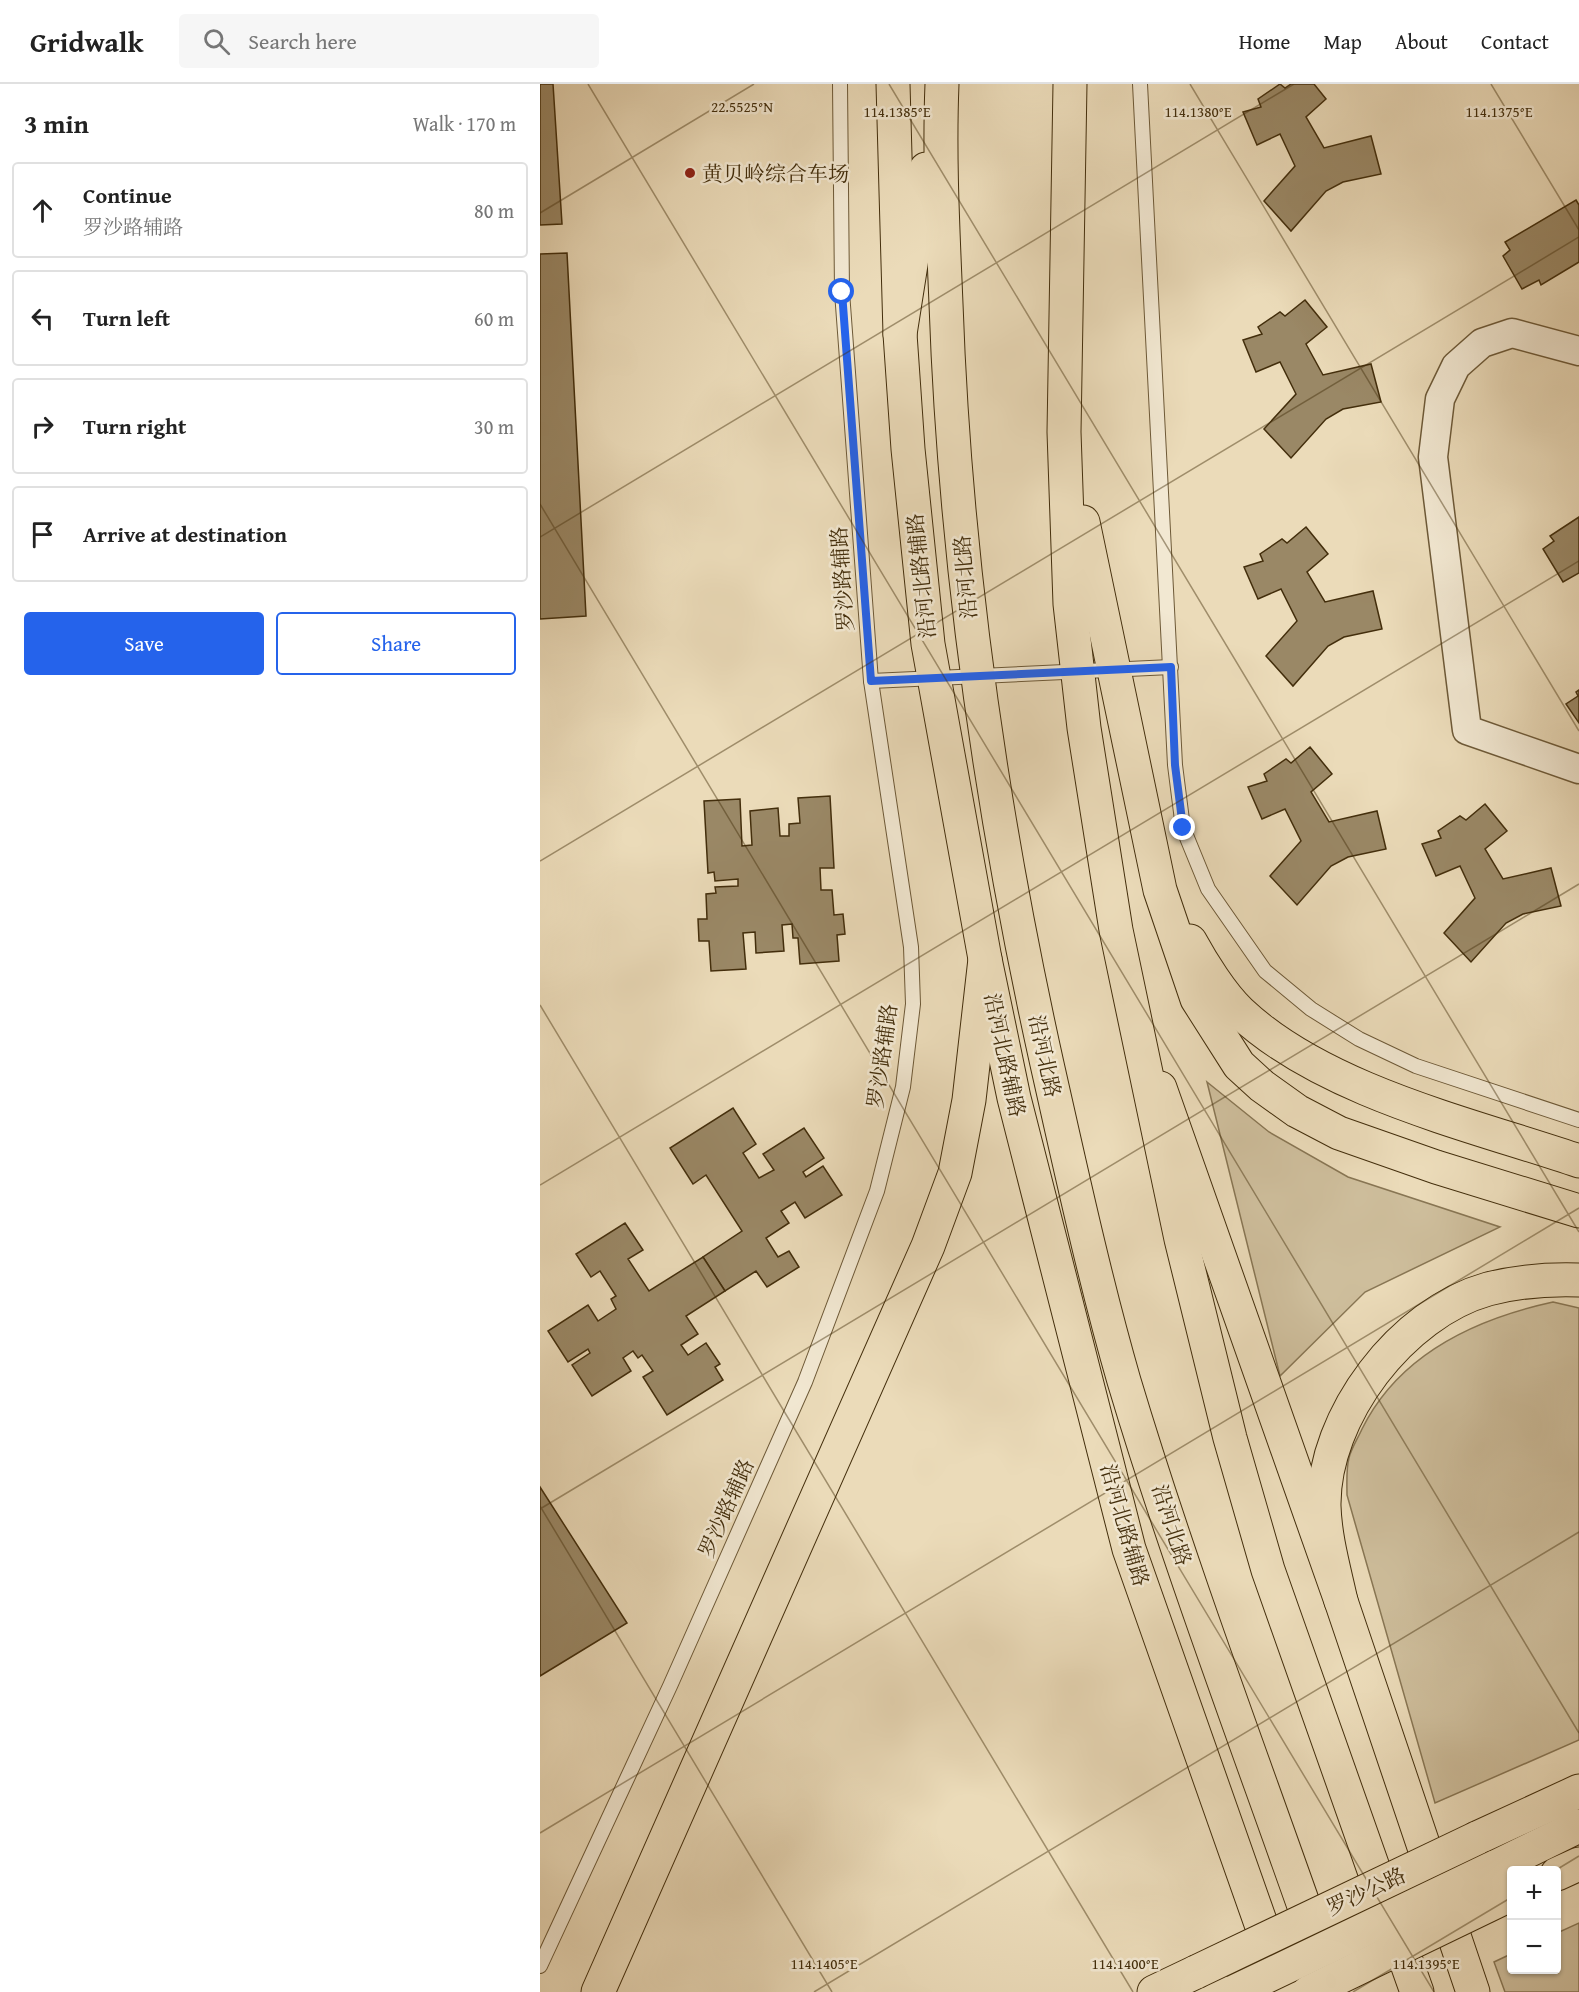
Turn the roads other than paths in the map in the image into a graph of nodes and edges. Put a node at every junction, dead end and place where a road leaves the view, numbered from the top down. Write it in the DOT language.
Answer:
graph roads {
  1 [pos="840,84"];
  2 [pos="893,84"];
  3 [pos="940,84"];
  4 [pos="1070,84"];
  5 [pos="1140,84"];
  6 [pos="900,334"];
  7 [pos="1579,351"];
  8 [pos="1064,432"];
  9 [pos="1171,667"];
  10 [pos="871,681"];
  11 [pos="1579,769"];
  12 [pos="1160,890"];
  13 [pos="985,959"];
  14 [pos="1132,1004"];
  15 [pos="1579,1120"];
  16 [pos="1579,1161"];
  17 [pos="1579,1211"];
  18 [pos="1579,1280"];
  19 [pos="1341,1600"];
  20 [pos="1579,1791"];
  21 [pos="1579,1826"];
  22 [pos="1579,1864"];
  23 [pos="1561,1872"];
  24 [pos="1507,1897"];
  25 [pos="540,1966"];
  26 [pos="597,1992"];
  27 [pos="1154,1992"];
  28 [pos="1234,1992"];
  29 [pos="1284,1992"];
  30 [pos="1309,1992"];
  31 [pos="1335,1992"];
  32 [pos="1417,1992"];
  33 [pos="1473,1992"];
  1 -- 10 [label="lane, 罗沙路辅路"];
  2 -- 6 [label="main road, 沿河北路辅路"];
  3 -- 6 [label="main road"];
  3 -- 31 [label="main road, 沿河北路"];
  4 -- 8 [label="main road"];
  5 -- 9 [label="lane"];
  6 -- 13 [label="main road, 沿河北路辅路"];
  7 -- 11 [label="street"];
  8 -- 12 [label="main road"];
  8 -- 14 [label="main road"];
  9 -- 10 [label="lane"];
  9 -- 15 [label="lane"];
  10 -- 25 [label="lane, 罗沙路辅路"];
  12 -- 16 [label="main road"];
  12 -- 17 [label="main road"];
  13 -- 26 [label="main road"];
  13 -- 29 [label="main road, 沿河北路辅路"];
  14 -- 19 [label="main road"];
  14 -- 32 [label="main road"];
  18 -- 19 [label="main road"];
  19 -- 33 [label="main road"];
  20 -- 27 [label="main road, 罗沙公路, bridge"];
  21 -- 28 [label="main road, bridge"];
  22 -- 23 [label="main road"];
  24 -- 30 [label="main road, bridge"];
}
